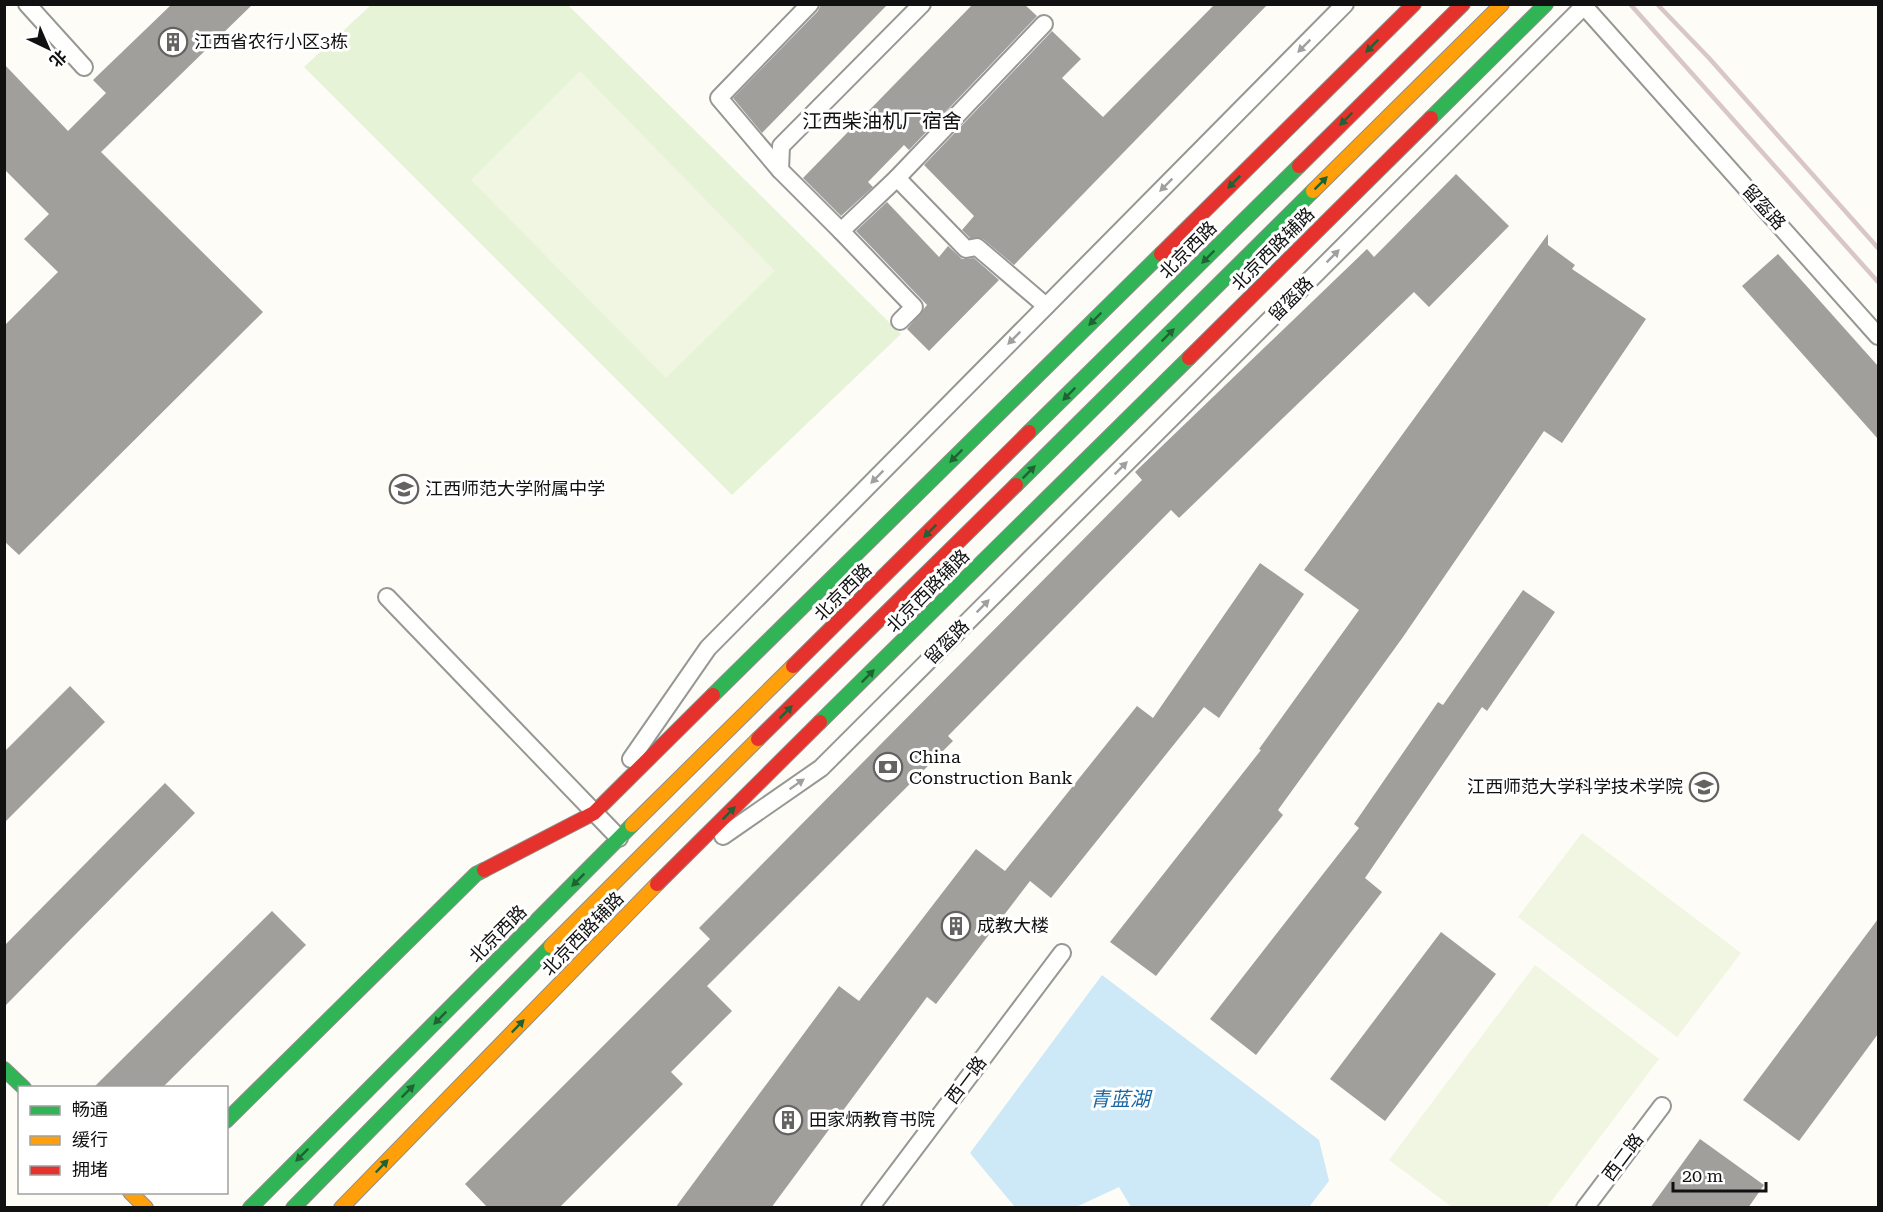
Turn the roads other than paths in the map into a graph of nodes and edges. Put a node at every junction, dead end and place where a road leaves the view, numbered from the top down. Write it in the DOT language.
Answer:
graph roads {
  1 [pos="27,4"];
  2 [pos="810,4"];
  3 [pos="922,4"];
  4 [pos="1345,4"];
  5 [pos="1414,4"];
  6 [pos="1462,4"];
  7 [pos="1502,4"];
  8 [pos="1546,4"];
  9 [pos="1584,6"];
  10 [pos="1044,24"];
  11 [pos="84,67"];
  12 [pos="780,170"];
  13 [pos="897,178"];
  14 [pos="841,231"];
  15 [pos="1046,306"];
  16 [pos="900,321"];
  17 [pos="1878,336"];
  18 [pos="387,597"];
  19 [pos="594,813"];
  20 [pos="619,838"];
  21 [pos="663,878"];
  22 [pos="1062,953"];
  23 [pos="4,1069"];
  24 [pos="22,1086"];
  25 [pos="1662,1106"];
  26 [pos="228,1119"];
  27 [pos="132,1194"];
  28 [pos="152,1194"];
  29 [pos="143,1206"];
  30 [pos="250,1208"];
  31 [pos="293,1208"];
  32 [pos="341,1208"];
  33 [pos="870,1208"];
  34 [pos="1585,1208"];
  1 -- 11 [label="lane"];
  2 -- 12 [label="lane"];
  3 -- 12 [label="lane"];
  4 -- 15 [label="lane, one-way"];
  5 -- 19 [label="main road, one-way"];
  6 -- 20 [label="main road, 北京西路, one-way"];
  31 -- 7 [label="main road, one-way"];
  21 -- 8 [label="main road, 北京西路辅路, one-way"];
  9 -- 17 [label="lane, 留盔路"];
  21 -- 9 [label="lane, 留盔路, one-way"];
  10 -- 13 [label="lane"];
  12 -- 14 [label="lane"];
  13 -- 14 [label="lane"];
  13 -- 15 [label="lane"];
  14 -- 16 [label="lane"];
  15 -- 19 [label="lane, one-way"];
  18 -- 19 [label="lane"];
  19 -- 20 [label="lane"];
  19 -- 26 [label="main road"];
  20 -- 30 [label="main road, 北京西路, one-way"];
  32 -- 21 [label="main road, 北京西路辅路, one-way"];
  22 -- 33 [label="lane, 西一路"];
  23 -- 24 [label="main road"];
  25 -- 34 [label="lane, 西二路"];
  27 -- 29 [label="main road"];
  28 -- 29 [label="main road"];
}
